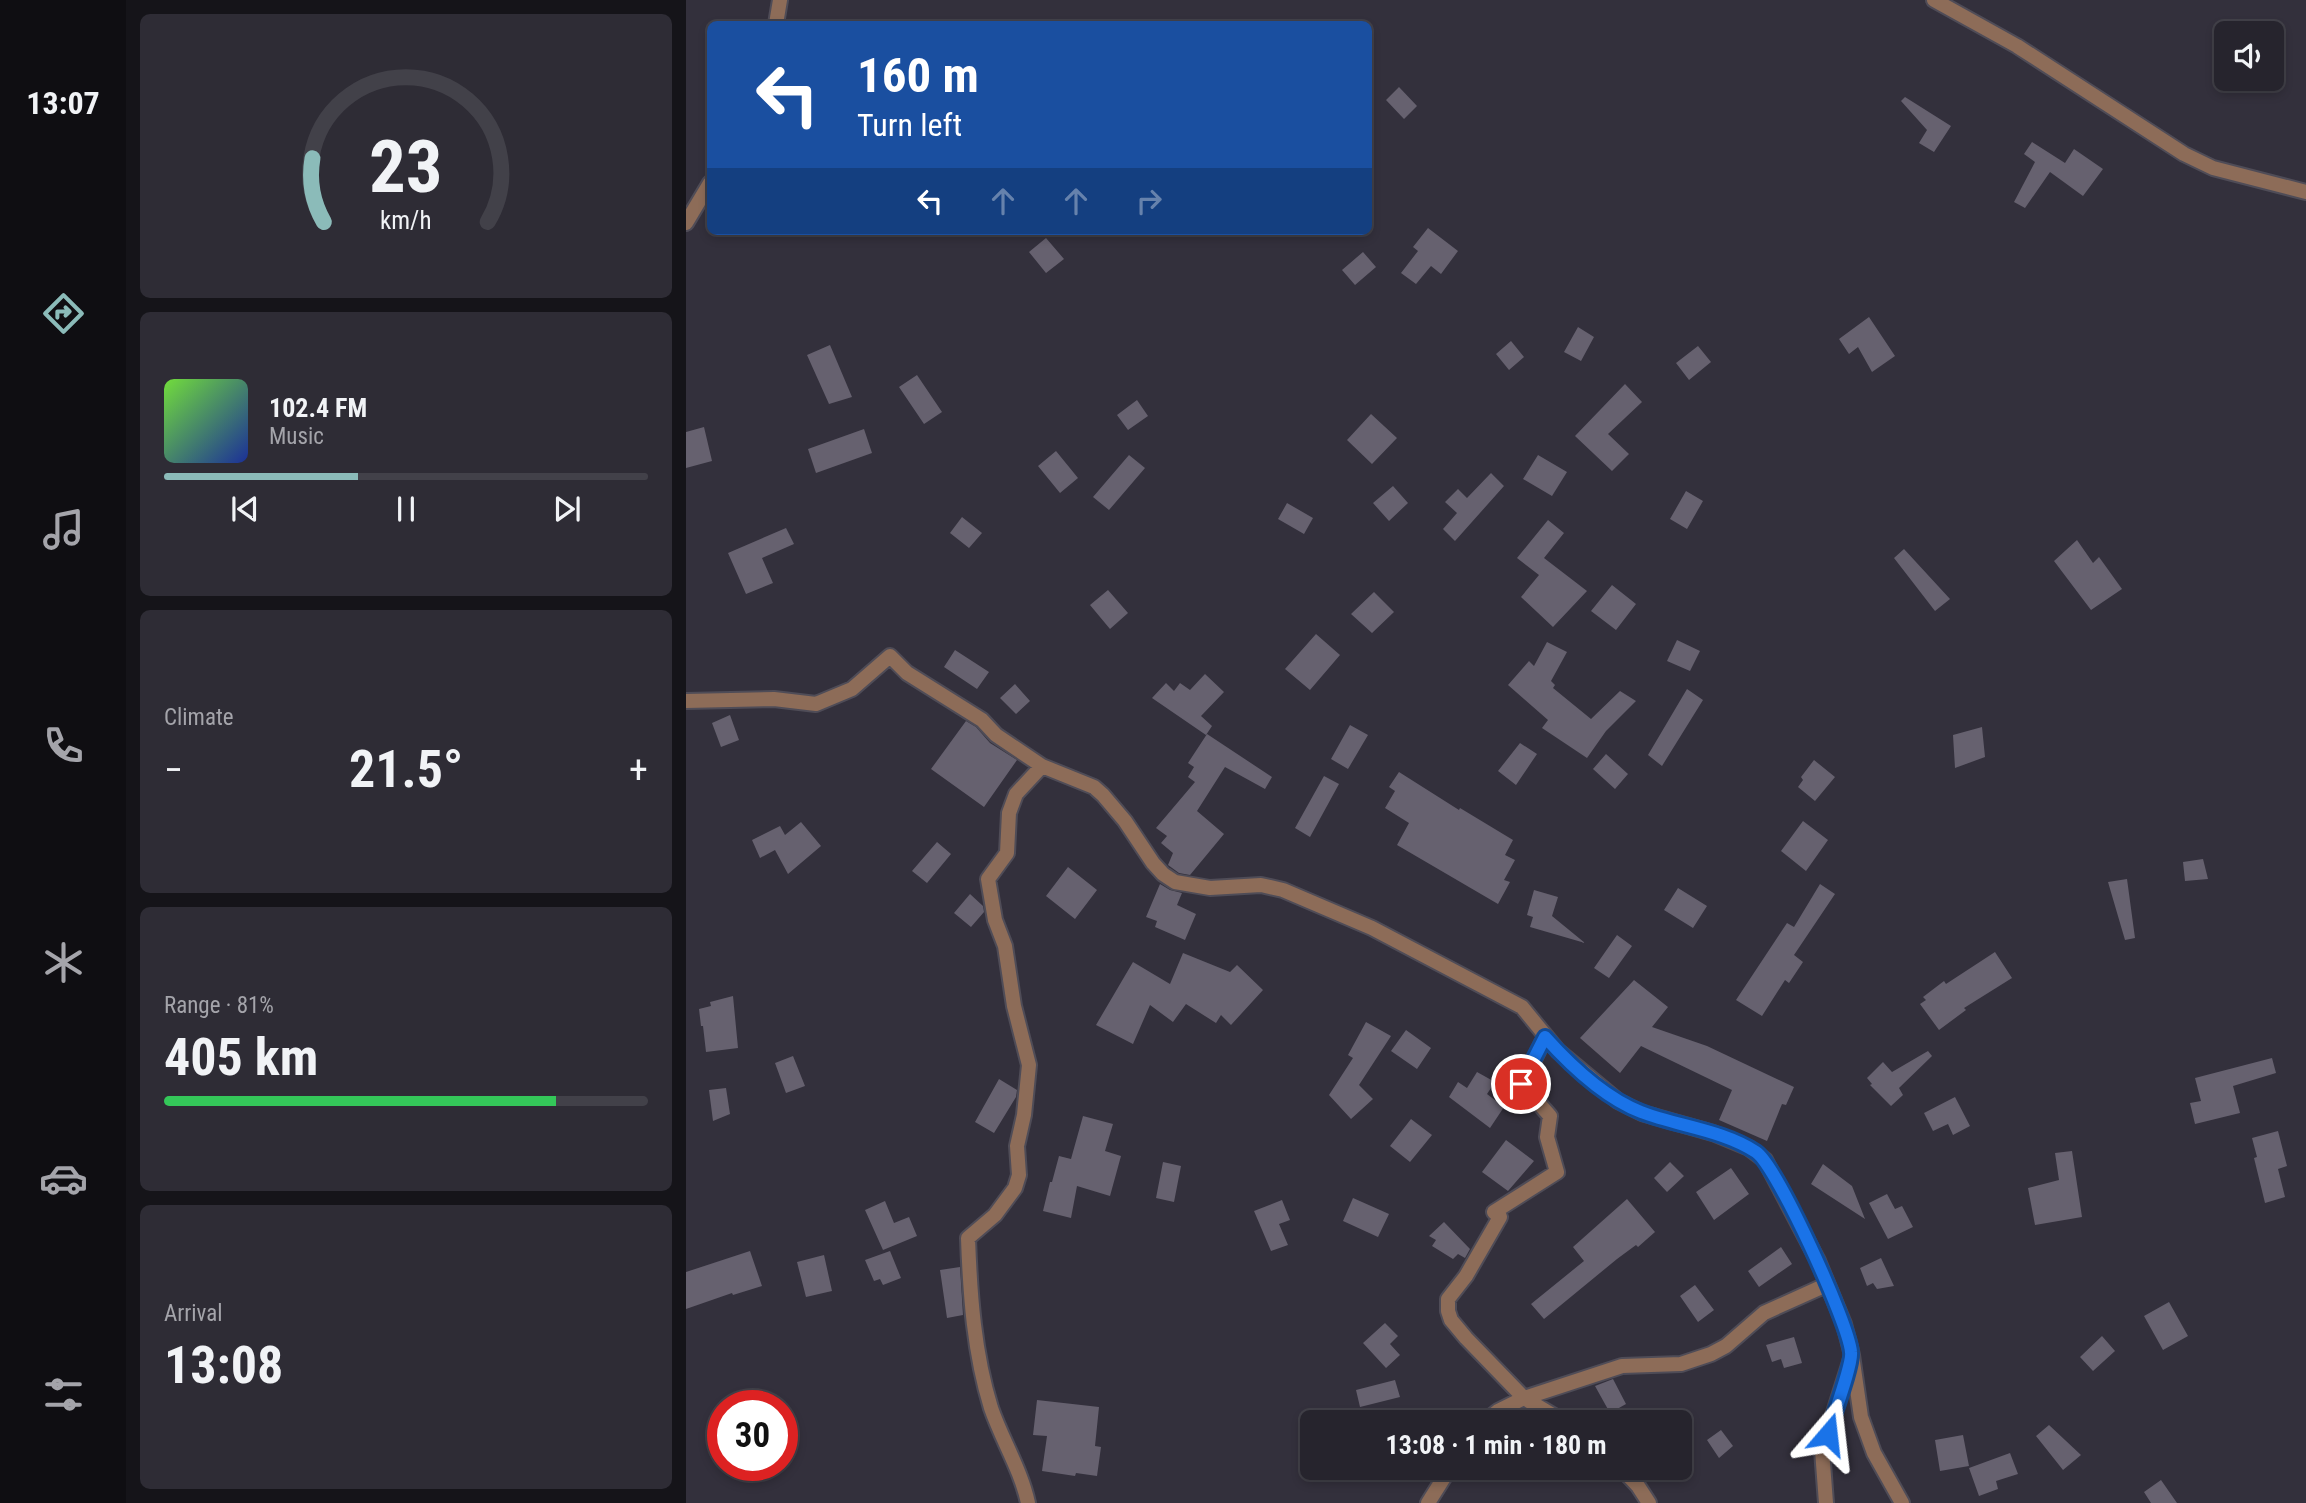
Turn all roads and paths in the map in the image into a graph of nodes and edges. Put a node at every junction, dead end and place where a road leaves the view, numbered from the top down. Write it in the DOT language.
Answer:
graph roads {
  1 [pos="780,0"];
  2 [pos="1934,0"];
  3 [pos="776,21"];
  4 [pos="707,188"];
  5 [pos="2306,192"];
  6 [pos="686,223"];
  7 [pos="686,701"];
  8 [pos="1042,766"];
  9 [pos="1545,1037"];
  10 [pos="1826,1285"];
  11 [pos="1852,1355"];
  12 [pos="1524,1398"];
  13 [pos="1500,1410"];
  14 [pos="1544,1410"];
  15 [pos="1443,1480"];
  16 [pos="1632,1480"];
  17 [pos="1028,1503"];
  18 [pos="1429,1503"];
  19 [pos="1648,1503"];
  20 [pos="1826,1503"];
  21 [pos="1902,1503"];
  1 -- 3 [label="street"];
  2 -- 5 [label="street"];
  4 -- 6 [label="street"];
  7 -- 8 [label="street"];
  8 -- 9 [label="street"];
  8 -- 17 [label="street"];
  9 -- 10 [label="street"];
  9 -- 12 [label="street"];
  10 -- 11 [label="street"];
  10 -- 12 [label="street"];
  11 -- 20 [label="street"];
  11 -- 21 [label="street"];
  12 -- 13 [label="street"];
  12 -- 14 [label="street"];
  15 -- 18 [label="street"];
  16 -- 19 [label="street"];
}
